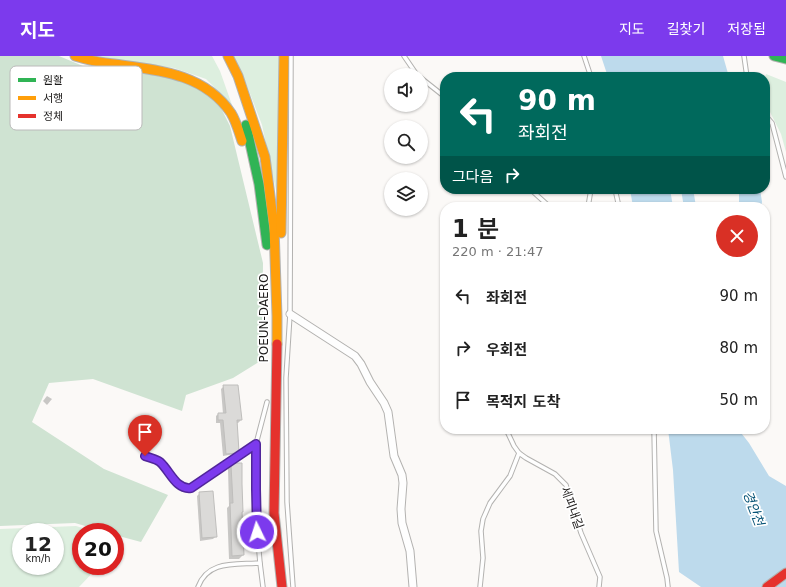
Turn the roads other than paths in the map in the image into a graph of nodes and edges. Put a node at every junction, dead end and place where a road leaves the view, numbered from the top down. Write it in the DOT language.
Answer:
graph roads {
  1 [pos="75,56"];
  2 [pos="220,56"];
  3 [pos="228,56"];
  4 [pos="284,56"];
  5 [pos="291,56"];
  6 [pos="404,56"];
  7 [pos="584,56"];
  8 [pos="744,56"];
  9 [pos="774,56"];
  10 [pos="786,59"];
  11 [pos="133,66"];
  12 [pos="142,67"];
  13 [pos="412,68"];
  14 [pos="589,72"];
  15 [pos="746,72"];
  16 [pos="428,84"];
  17 [pos="440,93"];
  18 [pos="770,121"];
  19 [pos="786,177"];
  20 [pos="259,184"];
  21 [pos="536,194"];
  22 [pos="544,202"];
  23 [pos="276,286"];
  24 [pos="290,314"];
  25 [pos="267,402"];
  26 [pos="508,434"];
  27 [pos="654,434"];
  28 [pos="266,442"];
  29 [pos="256,444"];
  30 [pos="519,452"];
  31 [pos="145,456"];
  32 [pos="266,457"];
  33 [pos="260,563"];
  34 [pos="786,573"];
  35 [pos="198,587"];
  36 [pos="263,587"];
  37 [pos="274,587"];
  38 [pos="282,587"];
  39 [pos="294,587"];
  40 [pos="413,587"];
  41 [pos="480,587"];
  42 [pos="599,587"];
  43 [pos="668,587"];
  44 [pos="767,587"];
  1 -- 11 [label="main road"];
  2 -- 20 [label="main road, POEUN-DAERO"];
  3 -- 23 [label="main road, POEUN-DAERO"];
  4 -- 23 [label="main road"];
  5 -- 24 [label="lane"];
  6 -- 13 [label="lane"];
  7 -- 14 [label="lane"];
  8 -- 15 [label="lane"];
  9 -- 10 [label="main road"];
  12 -- 20 [label="main road"];
  16 -- 17 [label="lane"];
  18 -- 19 [label="lane"];
  20 -- 25 [label="main road, POEUN-DAERO"];
  21 -- 22 [label="lane"];
  23 -- 38 [label="main road, POEUN-DAERO"];
  24 -- 39 [label="lane"];
  24 -- 40 [label="street"];
  25 -- 28 [label="main road, POEUN-DAERO"];
  25 -- 29 [label="lane"];
  26 -- 30 [label="lane, 세피내길"];
  27 -- 43 [label="lane"];
  29 -- 31 [label="lane"];
  29 -- 33 [label="lane"];
  30 -- 41 [label="lane"];
  30 -- 42 [label="lane, 세피내길"];
  32 -- 37 [label="main road"];
  33 -- 35 [label="lane"];
  33 -- 36 [label="lane"];
  34 -- 44 [label="main road"];
}
